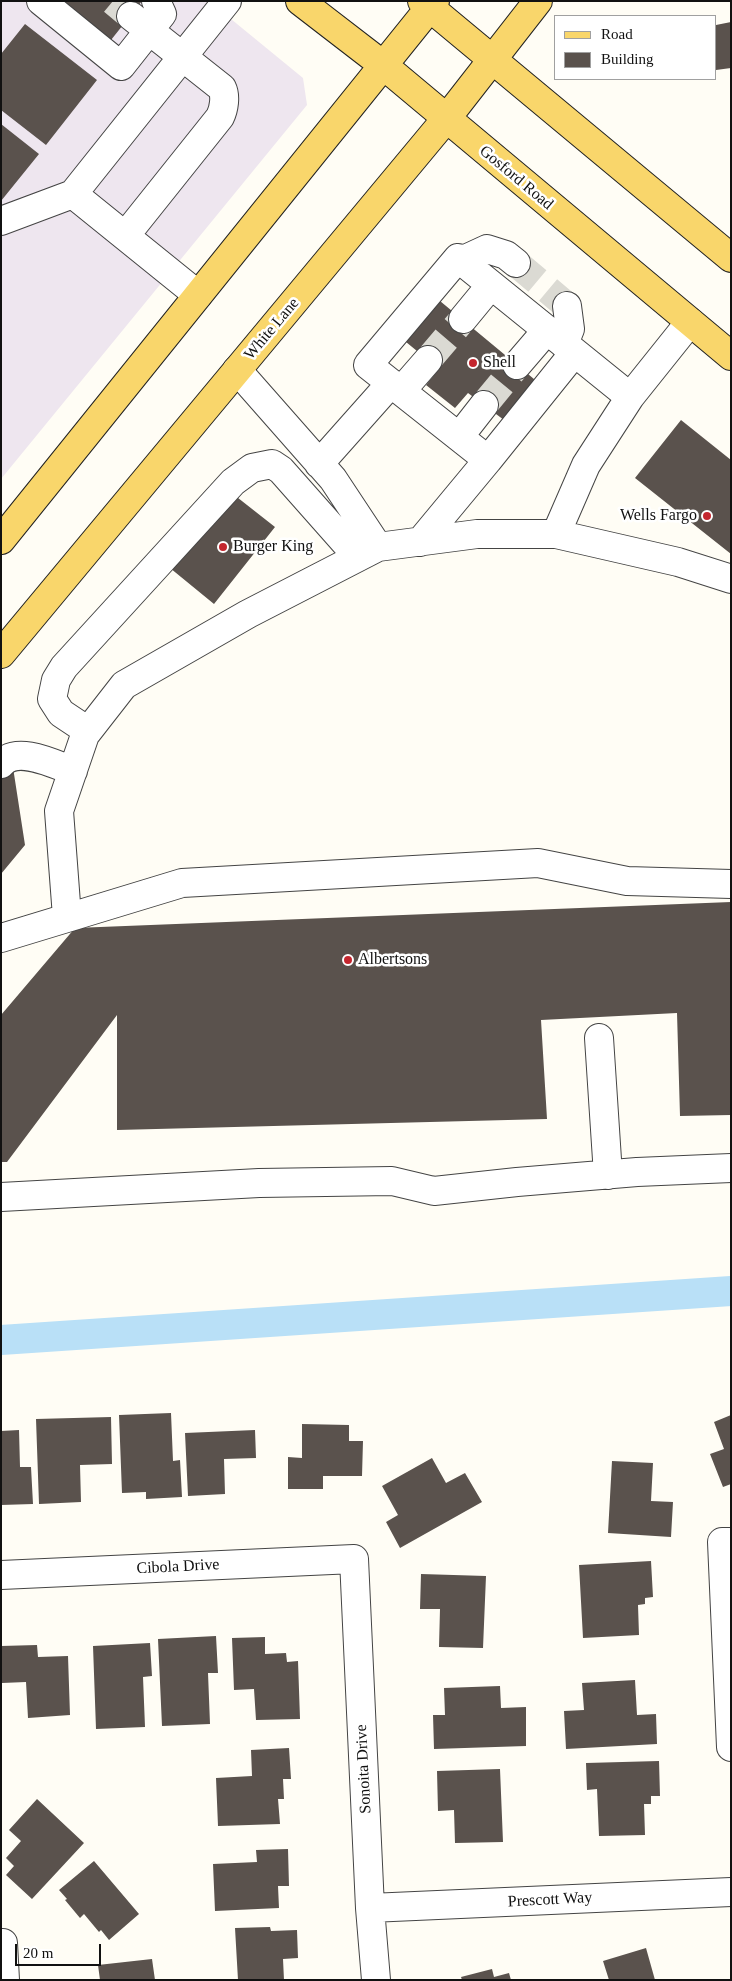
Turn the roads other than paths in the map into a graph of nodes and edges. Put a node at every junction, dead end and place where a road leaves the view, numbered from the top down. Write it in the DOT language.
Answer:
graph roads {
  1 [pos="41,1"];
  2 [pos="156,1"];
  3 [pos="227,1"];
  4 [pos="300,1"];
  5 [pos="538,1"];
  6 [pos="429,3"];
  7 [pos="140,23"];
  8 [pos="182,56"];
  9 [pos="493,59"];
  10 [pos="383,65"];
  11 [pos="446,119"];
  12 [pos="73,194"];
  13 [pos="1,221"];
  14 [pos="125,236"];
  15 [pos="731,258"];
  16 [pos="461,261"];
  17 [pos="516,264"];
  18 [pos="492,285"];
  19 [pos="198,295"];
  20 [pos="567,306"];
  21 [pos="463,319"];
  22 [pos="690,322"];
  23 [pos="562,343"];
  24 [pos="731,356"];
  25 [pos="428,360"];
  26 [pos="517,365"];
  27 [pos="238,370"];
  28 [pos="396,387"];
  29 [pos="630,397"];
  30 [pos="484,405"];
  31 [pos="459,437"];
  32 [pos="488,460"];
  33 [pos="319,464"];
  34 [pos="556,534"];
  35 [pos="1,540"];
  36 [pos="420,542"];
  37 [pos="368,552"];
  38 [pos="731,579"];
  39 [pos="1,654"];
  40 [pos="88,731"];
  41 [pos="1,764"];
  42 [pos="73,771"];
  43 [pos="731,884"];
  44 [pos="68,918"];
  45 [pos="1,938"];
  46 [pos="599,1038"];
  47 [pos="731,1168"];
  48 [pos="608,1175"];
  49 [pos="1,1196"];
  50 [pos="731,1542"];
  51 [pos="354,1559"];
  52 [pos="1,1574"];
  53 [pos="731,1746"];
  54 [pos="731,1892"];
  55 [pos="370,1908"];
  56 [pos="1,1943"];
  57 [pos="5,1980"];
  58 [pos="376,1980"];
  1 -- 7 [label="street"];
  2 -- 7 [label="street"];
  3 -- 8 [label="street"];
  4 -- 10 [label="main road, Gosford Road"];
  5 -- 9 [label="main road, White Lane"];
  6 -- 9 [label="main road"];
  6 -- 10 [label="main road"];
  7 -- 8 [label="street"];
  8 -- 12 [label="street"];
  8 -- 14 [label="street"];
  9 -- 11 [label="main road, White Lane"];
  9 -- 15 [label="main road"];
  10 -- 11 [label="main road, Gosford Road"];
  10 -- 19 [label="main road"];
  11 -- 22 [label="main road, Gosford Road"];
  11 -- 27 [label="main road, White Lane"];
  12 -- 13 [label="street"];
  12 -- 14 [label="street"];
  14 -- 19 [label="street"];
  16 -- 17 [label="street"];
  16 -- 18 [label="street"];
  16 -- 28 [label="street"];
  18 -- 21 [label="street"];
  18 -- 23 [label="street"];
  19 -- 35 [label="main road"];
  20 -- 23 [label="street"];
  22 -- 24 [label="main road, Gosford Road"];
  22 -- 29 [label="street"];
  23 -- 26 [label="street"];
  23 -- 29 [label="street"];
  23 -- 32 [label="street"];
  25 -- 28 [label="street"];
  27 -- 33 [label="street"];
  27 -- 39 [label="main road, White Lane"];
  28 -- 31 [label="street"];
  28 -- 33 [label="street"];
  29 -- 34 [label="street"];
  30 -- 31 [label="street"];
  31 -- 32 [label="street"];
  32 -- 36 [label="street"];
  33 -- 37 [label="street"];
  34 -- 36 [label="street"];
  34 -- 38 [label="street"];
  36 -- 37 [label="street"];
  37 -- 40 [label="street"];
  37 -- 40 [label="street"];
  40 -- 42 [label="street"];
  41 -- 42 [label="street"];
  42 -- 44 [label="street"];
  43 -- 44 [label="street"];
  44 -- 45 [label="street"];
  46 -- 48 [label="street"];
  47 -- 48 [label="street"];
  48 -- 49 [label="street"];
  50 -- 53 [label="street"];
  51 -- 52 [label="street, Cibola Drive"];
  51 -- 55 [label="street, Sonoita Drive"];
  54 -- 55 [label="street, Prescott Way"];
  55 -- 58 [label="street, Sonoita Drive"];
  56 -- 57 [label="street"];
}
